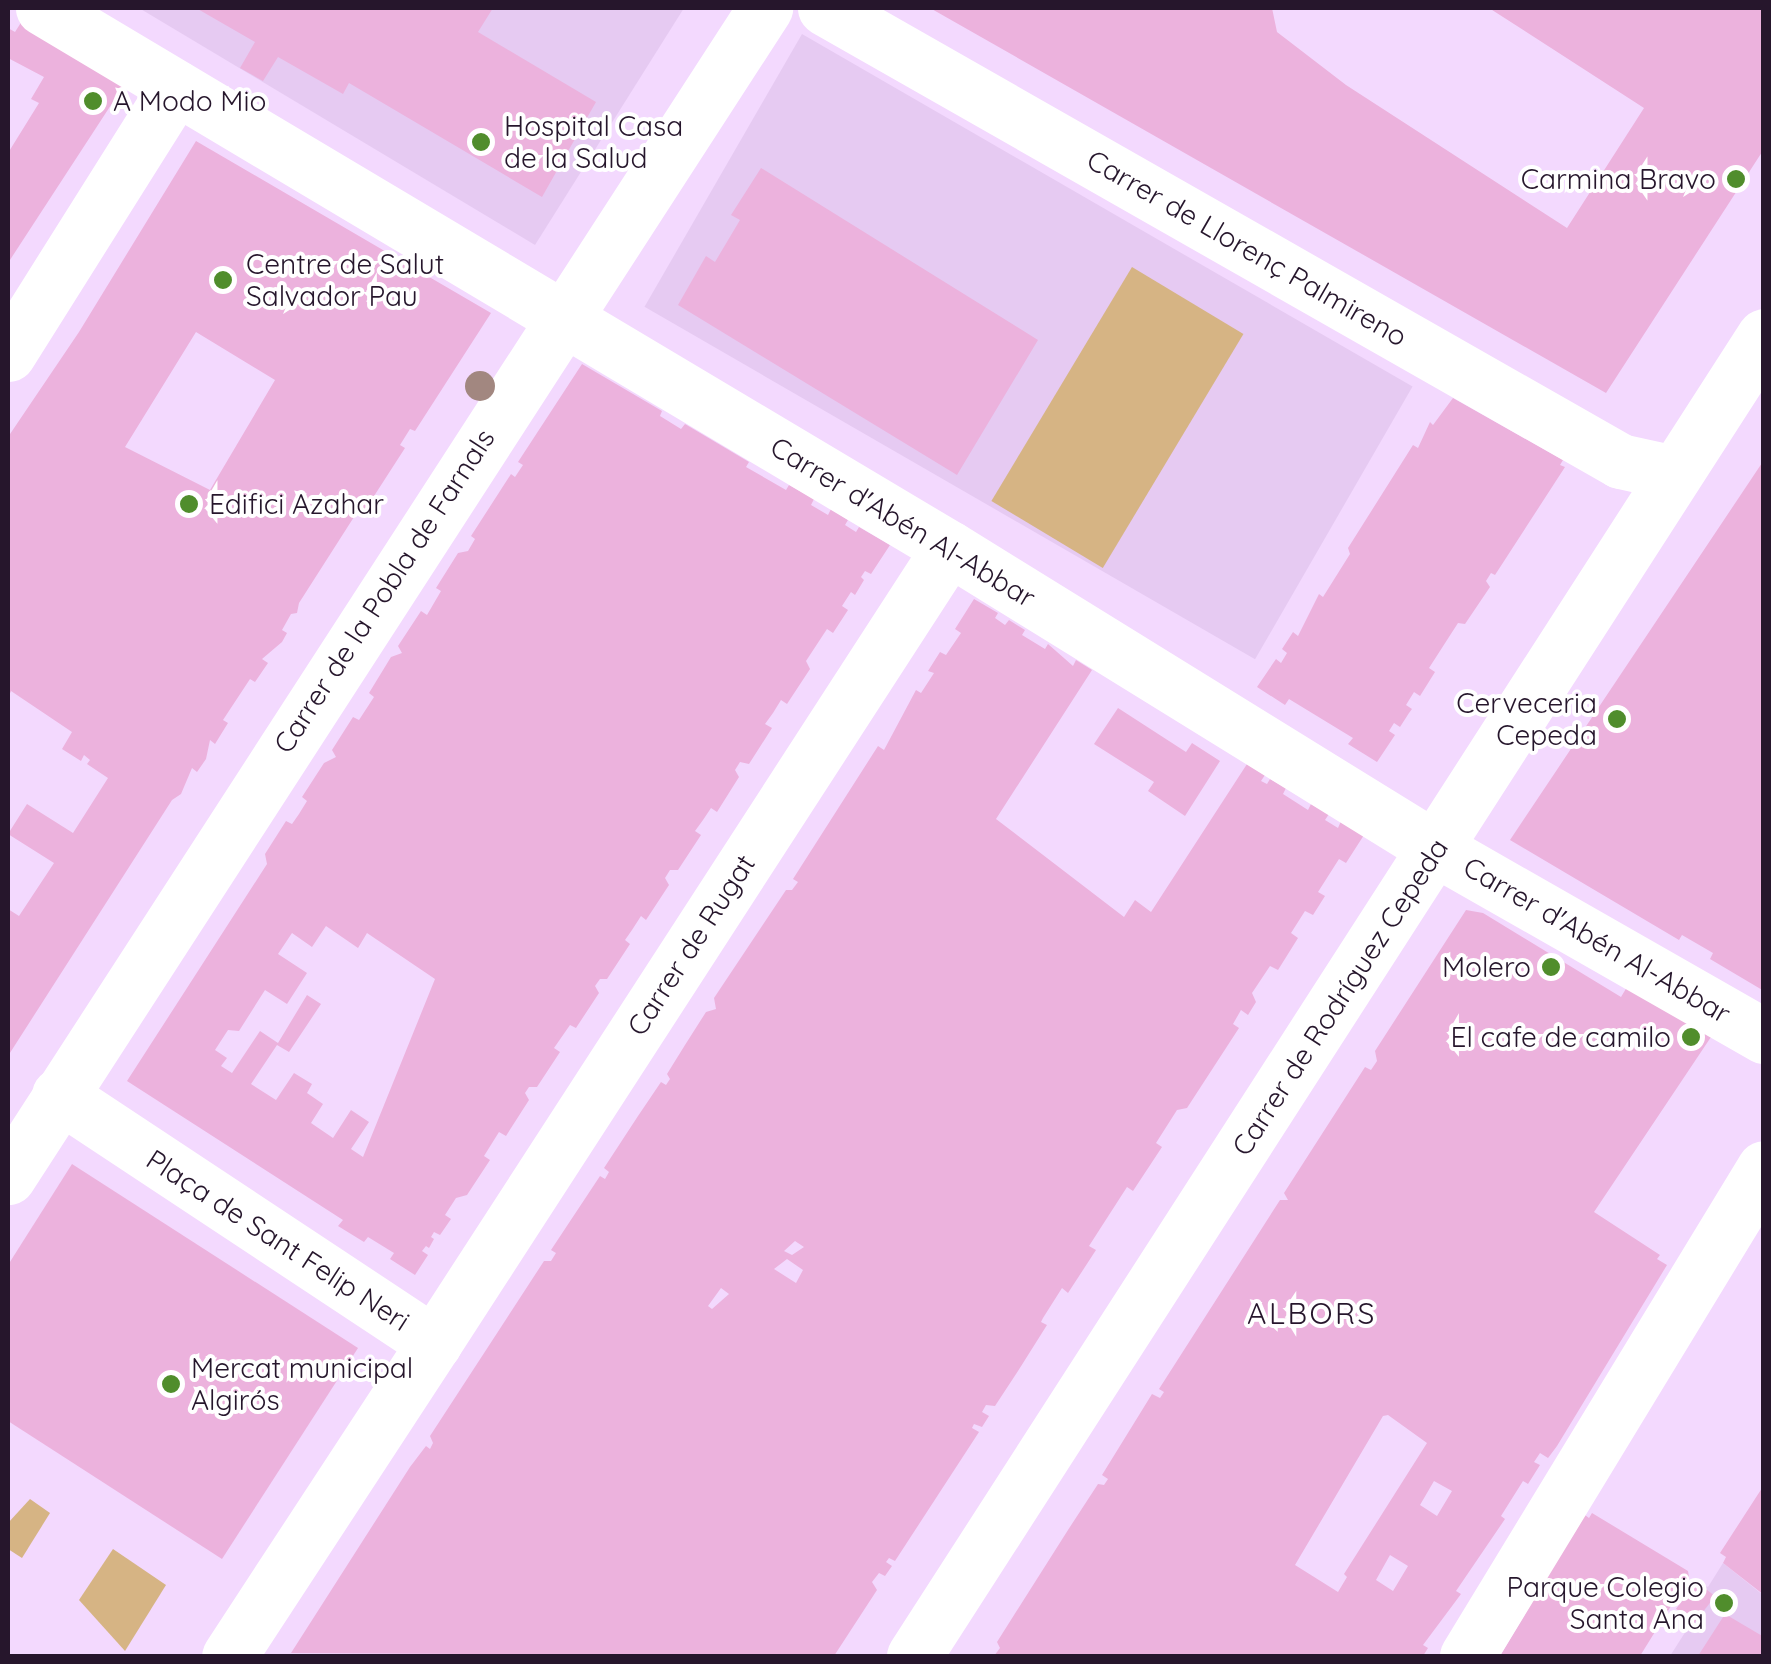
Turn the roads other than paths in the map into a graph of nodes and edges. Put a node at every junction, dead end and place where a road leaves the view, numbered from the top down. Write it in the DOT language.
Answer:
graph roads {
  1 [pos="43,8"];
  2 [pos="764,8"];
  3 [pos="824,8"];
  4 [pos="176,87"];
  5 [pos="562,317"];
  6 [pos="1764,336"];
  7 [pos="8,354"];
  8 [pos="1674,473"];
  9 [pos="949,548"];
  10 [pos="1436,849"];
  11 [pos="1764,1036"];
  12 [pos="58,1095"];
  13 [pos="1764,1168"];
  14 [pos="8,1177"];
  15 [pos="434,1343"];
  16 [pos="229,1656"];
  17 [pos="914,1656"];
  18 [pos="1467,1656"];
  1 -- 4 [label="street, Carrer d'Abén Al-Abbar"];
  2 -- 5 [label="street, Carrer de la Pobla de Farnals"];
  3 -- 8 [label="street, Carrer de Llorenç Palmireno"];
  4 -- 5 [label="street, Carrer d'Abén Al-Abbar"];
  4 -- 7 [label="street"];
  5 -- 9 [label="street, Carrer d'Abén Al-Abbar"];
  5 -- 12 [label="street, Carrer de la Pobla de Farnals"];
  6 -- 8 [label="street, Carrer de Rodríguez Cepeda"];
  8 -- 10 [label="street, Carrer de Rodríguez Cepeda"];
  9 -- 10 [label="street, Carrer d'Abén Al-Abbar"];
  9 -- 15 [label="street, Carrer de Rugat"];
  10 -- 11 [label="street, Carrer d'Abén Al-Abbar"];
  10 -- 17 [label="street, Carrer de Rodríguez Cepeda"];
  12 -- 14 [label="street, Carrer de la Pobla de Farnals"];
  12 -- 15 [label="street, Plaça de Sant Felip Neri"];
  13 -- 18 [label="street"];
  15 -- 16 [label="street, Plaça de Sant Felip Neri"];
}
